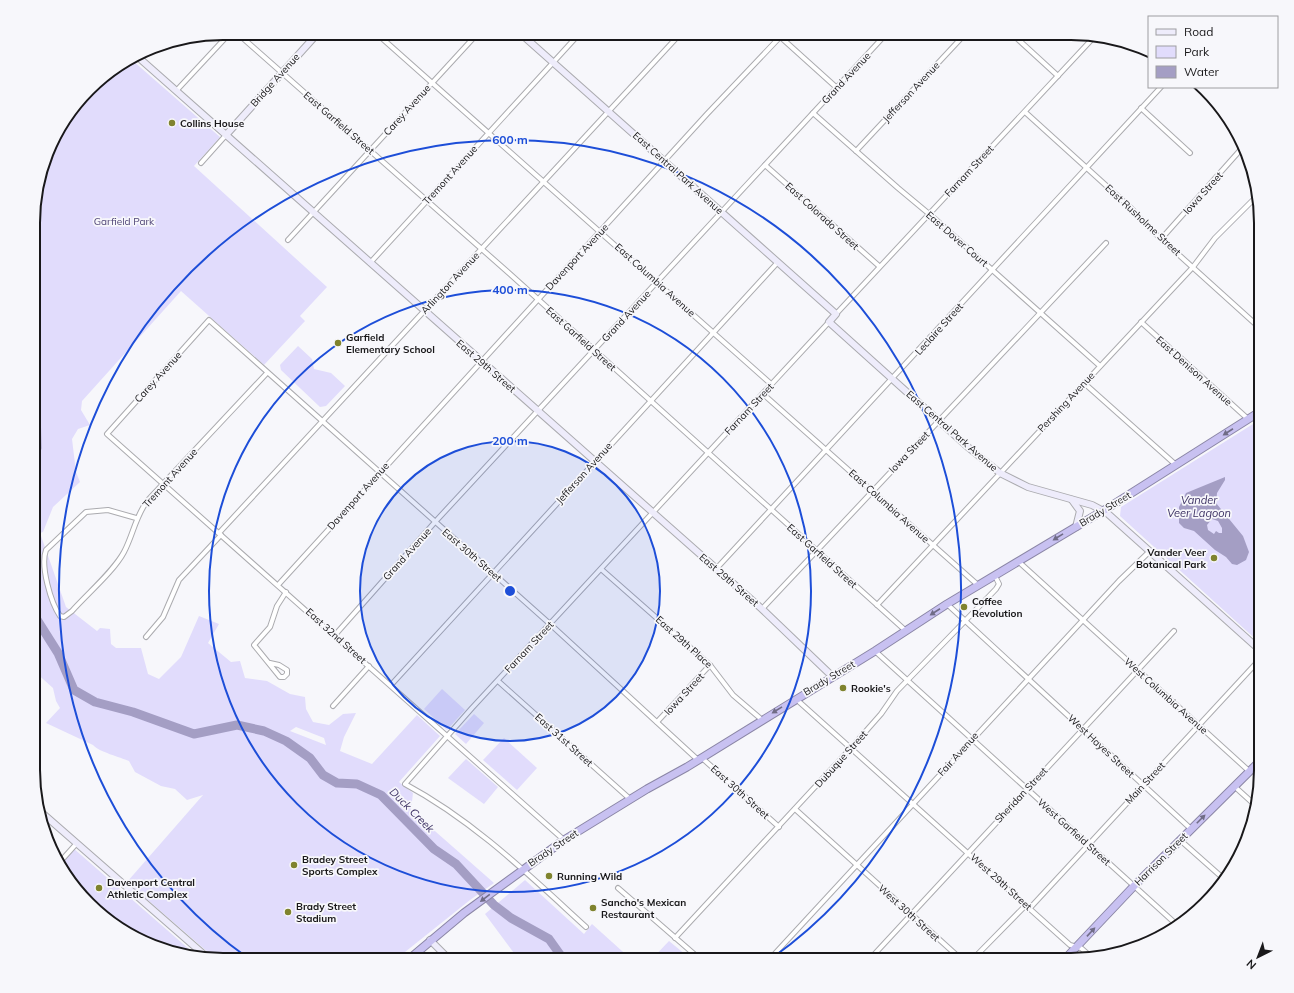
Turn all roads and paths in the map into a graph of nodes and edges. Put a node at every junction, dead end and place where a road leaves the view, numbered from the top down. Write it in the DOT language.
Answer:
graph roads {
  1 [pos="223,40"];
  2 [pos="245,40"];
  3 [pos="312,40"];
  4 [pos="384,40"];
  5 [pos="472,40"];
  6 [pos="528,40"];
  7 [pos="573,40"];
  8 [pos="674,40"];
  9 [pos="774,40"];
  10 [pos="784,40"];
  11 [pos="881,40"];
  12 [pos="959,40"];
  13 [pos="1019,40"];
  14 [pos="1090,41"];
  15 [pos="141,60"];
  16 [pos="553,62"];
  17 [pos="282,73"];
  18 [pos="1058,76"];
  19 [pos="433,82"];
  20 [pos="837,88"];
  21 [pos="1160,88"];
  22 [pos="176,91"];
  23 [pos="1141,108"];
  24 [pos="608,111"];
  25 [pos="1025,112"];
  26 [pos="813,113"];
  27 [pos="488,132"];
  28 [pos="226,135"];
  29 [pos="370,150"];
  30 [pos="856,151"];
  31 [pos="1239,151"];
  32 [pos="1190,153"];
  33 [pos="665,162"];
  34 [pos="201,163"];
  35 [pos="765,165"];
  36 [pos="1088,168"];
  37 [pos="544,182"];
  38 [pos="427,201"];
  39 [pos="1252,201"];
  40 [pos="722,212"];
  41 [pos="314,213"];
  42 [pos="928,215"];
  43 [pos="600,232"];
  44 [pos="1162,238"];
  45 [pos="288,240"];
  46 [pos="1106,243"];
  47 [pos="481,250"];
  48 [pos="778,262"];
  49 [pos="370,263"];
  50 [pos="878,266"];
  51 [pos="1193,267"];
  52 [pos="992,270"];
  53 [pos="657,282"];
  54 [pos="538,300"];
  55 [pos="425,311"];
  56 [pos="1041,313"];
  57 [pos="836,314"];
  58 [pos="209,320"];
  59 [pos="828,322"];
  60 [pos="1141,322"];
  61 [pos="1254,323"];
  62 [pos="713,332"];
  63 [pos="594,350"];
  64 [pos="482,361"];
  65 [pos="1100,366"];
  66 [pos="267,373"];
  67 [pos="893,379"];
  68 [pos="1084,382"];
  69 [pos="771,384"];
  70 [pos="763,394"];
  71 [pos="651,401"];
  72 [pos="538,411"];
  73 [pos="1254,415"];
  74 [pos="1248,419"];
  75 [pos="939,421"];
  76 [pos="322,422"];
  77 [pos="108,434"];
  78 [pos="826,450"];
  79 [pos="708,453"];
  80 [pos="595,461"];
  81 [pos="1176,466"];
  82 [pos="379,473"];
  83 [pos="1000,473"];
  84 [pos="163,484"];
  85 [pos="872,491"];
  86 [pos="1071,499"];
  87 [pos="771,510"];
  88 [pos="1104,510"];
  89 [pos="653,513"];
  90 [pos="136,518"];
  91 [pos="435,522"];
  92 [pos="1076,526"];
  93 [pos="220,534"];
  94 [pos="932,544"];
  95 [pos="1150,550"];
  96 [pos="817,551"];
  97 [pos="1019,562"];
  98 [pos="601,569"];
  99 [pos="716,569"];
  100 [pos="493,574"];
  101 [pos="995,576"];
  102 [pos="278,585"];
  103 [pos="979,586"];
  104 [pos="286,592"];
  105 [pos="947,604"];
  106 [pos="877,605"];
  107 [pos="762,609"];
  108 [pos="1083,620"];
  109 [pos="966,621"];
  110 [pos="550,624"];
  111 [pos="906,631"];
  112 [pos="1174,631"];
  113 [pos="335,635"];
  114 [pos="146,637"];
  115 [pos="1254,645"];
  116 [pos="875,651"];
  117 [pos="270,663"];
  118 [pos="710,665"];
  119 [pos="369,666"];
  120 [pos="1254,666"];
  121 [pos="1138,670"];
  122 [pos="833,677"];
  123 [pos="1028,679"];
  124 [pos="908,680"];
  125 [pos="498,681"];
  126 [pos="391,685"];
  127 [pos="795,698"];
  128 [pos="333,706"];
  129 [pos="762,720"];
  130 [pos="657,722"];
  131 [pos="1199,725"];
  132 [pos="1083,729"];
  133 [pos="447,736"];
  134 [pos="972,739"];
  135 [pos="851,748"];
  136 [pos="700,759"];
  137 [pos="1254,767"];
  138 [pos="1249,772"];
  139 [pos="1144,785"];
  140 [pos="1234,786"];
  141 [pos="1027,789"];
  142 [pos="630,799"];
  143 [pos="1251,801"];
  144 [pos="914,804"];
  145 [pos="795,809"];
  146 [pos="46,816"];
  147 [pos="779,827"];
  148 [pos="1191,829"];
  149 [pos="564,840"];
  150 [pos="1180,840"];
  151 [pos="77,843"];
  152 [pos="1088,845"];
  153 [pos="968,853"];
  154 [pos="63,859"];
  155 [pos="857,866"];
  156 [pos="522,869"];
  157 [pos="1220,876"];
  158 [pos="1134,886"];
  159 [pos="618,888"];
  160 [pos="1026,905"];
  161 [pos="1030,908"];
  162 [pos="911,914"];
  163 [pos="1173,922"];
  164 [pos="586,927"];
  165 [pos="675,938"];
  166 [pos="430,940"];
  167 [pos="1077,946"];
  168 [pos="200,951"];
  169 [pos="416,953"];
  170 [pos="443,953"];
  171 [pos="693,953"];
  172 [pos="776,953"];
  173 [pos="875,953"];
  174 [pos="954,953"];
  175 [pos="979,953"];
  176 [pos="1070,953"];
  177 [pos="1086,953"];
  1 -- 22 [label="street"];
  2 -- 17 [label="street, East Garfield Street"];
  3 -- 17 [label="street, Bridge Avenue"];
  4 -- 19 [label="street, East Columbia Avenue"];
  5 -- 19 [label="street, Carey Avenue"];
  6 -- 16 [label="street, East Central Park Avenue"];
  7 -- 16 [label="street, Tremont Avenue"];
  8 -- 24 [label="street, Arlington Avenue"];
  9 -- 33 [label="street, Davenport Avenue"];
  10 -- 20 [label="street"];
  11 -- 20 [label="street, Grand Avenue"];
  12 -- 30 [label="street, Jefferson Avenue"];
  13 -- 18 [label="street"];
  14 -- 18 [label="street, Farnam Street"];
  15 -- 22 [label="street, East 29th Street"];
  16 -- 24 [label="street, East Central Park Avenue"];
  16 -- 27 [label="street, Tremont Avenue"];
  17 -- 28 [label="street, Bridge Avenue"];
  17 -- 29 [label="street, East Garfield Street"];
  18 -- 25 [label="street, Farnam Street"];
  19 -- 27 [label="street, East Columbia Avenue"];
  19 -- 29 [label="street, Carey Avenue"];
  20 -- 26 [label="street, Grand Avenue"];
  21 -- 23 [label="street, Leclaire Street"];
  22 -- 28 [label="street, East 29th Street"];
  23 -- 32 [label="street"];
  23 -- 36 [label="street, Leclaire Street"];
  24 -- 33 [label="street, East Central Park Avenue"];
  24 -- 37 [label="street, Arlington Avenue"];
  25 -- 36 [label="street, East Rusholme Street"];
  25 -- 42 [label="street, Farnam Street"];
  26 -- 30 [label="street, East Dover Court"];
  26 -- 35 [label="street, Grand Avenue"];
  27 -- 37 [label="street, East Columbia Avenue"];
  27 -- 38 [label="street, Tremont Avenue"];
  28 -- 34 [label="street, Bridge Avenue"];
  28 -- 41 [label="street, East 29th Street"];
  29 -- 38 [label="street, East Garfield Street"];
  29 -- 41 [label="street, Carey Avenue"];
  30 -- 42 [label="street, East Dover Court"];
  31 -- 44 [label="street, Iowa Street"];
  33 -- 40 [label="street, East Central Park Avenue"];
  33 -- 43 [label="street, Davenport Avenue"];
  35 -- 40 [label="street, Grand Avenue"];
  35 -- 50 [label="street, East Colorado Street"];
  36 -- 44 [label="street, East Rusholme Street"];
  36 -- 52 [label="street, Leclaire Street"];
  37 -- 43 [label="street, East Columbia Avenue"];
  37 -- 47 [label="street, Arlington Avenue"];
  38 -- 47 [label="street, East Garfield Street"];
  38 -- 49 [label="street, Tremont Avenue"];
  39 -- 51 [label="street, Pershing Avenue"];
  40 -- 48 [label="street, East Central Park Avenue"];
  40 -- 53 [label="street, Grand Avenue"];
  41 -- 45 [label="street, Carey Avenue"];
  41 -- 49 [label="street, East 29th Street"];
  42 -- 50 [label="street, Farnam Street"];
  42 -- 52 [label="street, East Dover Court"];
  43 -- 53 [label="street, East Columbia Avenue"];
  43 -- 54 [label="street, Davenport Avenue"];
  44 -- 51 [label="street, East Rusholme Street"];
  46 -- 56 [label="street, Iowa Street"];
  47 -- 54 [label="street, East Garfield Street"];
  47 -- 55 [label="street, Arlington Avenue"];
  48 -- 57 [label="street, East Central Park Avenue"];
  48 -- 62 [label="street, Jefferson Avenue"];
  49 -- 55 [label="street, East 29th Street"];
  50 -- 57 [label="street, Farnam Street"];
  51 -- 60 [label="street, Pershing Avenue"];
  51 -- 61 [label="street, East Rusholme Street"];
  52 -- 56 [label="street, East Dover Court"];
  52 -- 67 [label="street, Leclaire Street"];
  53 -- 62 [label="street, East Columbia Avenue"];
  53 -- 63 [label="street, Grand Avenue"];
  54 -- 63 [label="street, East Garfield Street"];
  54 -- 64 [label="street, Davenport Avenue"];
  55 -- 64 [label="street, East 29th Street"];
  55 -- 76 [label="street, Arlington Avenue"];
  56 -- 65 [label="street, East Dover Court"];
  56 -- 75 [label="street, Iowa Street"];
  57 -- 59 [label="street, Farnam Street"];
  58 -- 66 [label="street, East 30th Street"];
  58 -- 77 [label="street, Carey Avenue"];
  59 -- 67 [label="street, East Central Park Avenue"];
  59 -- 69 [label="street, Farnam Street"];
  60 -- 65 [label="street, Pershing Avenue"];
  60 -- 74 [label="street, East Denison Avenue"];
  62 -- 69 [label="street, East Columbia Avenue"];
  62 -- 71 [label="street, Jefferson Avenue"];
  63 -- 71 [label="street, East Garfield Street"];
  63 -- 72 [label="street, Grand Avenue"];
  64 -- 72 [label="street, East 29th Street"];
  64 -- 82 [label="street, Davenport Avenue"];
  65 -- 68 [label="street, Pershing Avenue"];
  66 -- 76 [label="street, East 30th Street"];
  66 -- 84 [label="street, Tremont Avenue"];
  67 -- 75 [label="street, East Central Park Avenue"];
  67 -- 78 [label="street, Leclaire Street"];
  68 -- 81 [label="street"];
  68 -- 83 [label="street, Pershing Avenue"];
  69 -- 70 [label="street, Farnam Street"];
  70 -- 78 [label="street, East Columbia Avenue"];
  70 -- 79 [label="street, Farnam Street"];
  71 -- 79 [label="street, East Garfield Street"];
  71 -- 80 [label="street, Jefferson Avenue"];
  72 -- 80 [label="street, East 29th Street"];
  72 -- 91 [label="street, Grand Avenue"];
  73 -- 74 [label="highway, Brady Street"];
  74 -- 81 [label="highway, Brady Street, one-way"];
  75 -- 83 [label="street, East Central Park Avenue"];
  75 -- 85 [label="street, Iowa Street"];
  76 -- 82 [label="street, East 30th Street"];
  76 -- 93 [label="street, Arlington Avenue"];
  77 -- 84 [label="street, East 32nd Street"];
  78 -- 85 [label="street, East Columbia Avenue"];
  78 -- 87 [label="street, Leclaire Street"];
  79 -- 87 [label="street, East Garfield Street"];
  79 -- 89 [label="street, Farnam Street"];
  80 -- 89 [label="street, East 29th Street"];
  80 -- 100 [label="street, Jefferson Avenue"];
  81 -- 88 [label="highway, Brady Street"];
  82 -- 91 [label="street, East 30th Street"];
  82 -- 102 [label="street, Davenport Avenue"];
  83 -- 86 [label="street, East Central Park Avenue"];
  83 -- 94 [label="street, Pershing Avenue"];
  84 -- 90 [label="street, Tremont Avenue"];
  84 -- 93 [label="street, East 32nd Street"];
  85 -- 94 [label="street, East Columbia Avenue"];
  85 -- 96 [label="street, Iowa Street"];
  86 -- 88 [label="street, East Central Park Avenue"];
  86 -- 92 [label="street"];
  87 -- 96 [label="street, East Garfield Street"];
  87 -- 99 [label="street, Leclaire Street"];
  88 -- 92 [label="highway, Brady Street"];
  88 -- 95 [label="street, East Central Park Avenue"];
  89 -- 98 [label="street, Farnam Street"];
  89 -- 99 [label="street, East 29th Street"];
  90 -- 90 [label="street, Tremont Avenue"];
  91 -- 100 [label="street, East 30th Street"];
  91 -- 113 [label="street, Grand Avenue"];
  92 -- 97 [label="highway, Brady Street, one-way"];
  93 -- 102 [label="street, East 32nd Street"];
  93 -- 114 [label="street, Arlington Avenue"];
  94 -- 103 [label="street, East Columbia Avenue"];
  94 -- 106 [label="street, Pershing Avenue"];
  95 -- 108 [label="street, Fair Avenue"];
  95 -- 115 [label="street, East Central Park Avenue"];
  96 -- 106 [label="street, East Garfield Street"];
  96 -- 107 [label="street, Iowa Street"];
  97 -- 101 [label="highway, Brady Street"];
  97 -- 108 [label="street"];
  98 -- 110 [label="street, Farnam Street"];
  98 -- 118 [label="street, East 29th Place"];
  99 -- 107 [label="street, East 29th Street"];
  100 -- 110 [label="street, East 30th Street"];
  100 -- 126 [label="street, Jefferson Avenue"];
  101 -- 103 [label="highway, Brady Street"];
  101 -- 109 [label="street, Dubuque Street"];
  102 -- 104 [label="street, East 32nd Street"];
  103 -- 105 [label="highway, Brady Street"];
  104 -- 113 [label="street, East 32nd Street"];
  104 -- 117 [label="street"];
  105 -- 109 [label="street, West Hayes Street"];
  105 -- 111 [label="highway, Brady Street, one-way"];
  106 -- 111 [label="street, East Garfield Street"];
  107 -- 122 [label="street, East 29th Street"];
  108 -- 121 [label="street, West Columbia Avenue"];
  108 -- 123 [label="street, Fair Avenue"];
  109 -- 123 [label="street, West Hayes Street"];
  109 -- 124 [label="street, Dubuque Street"];
  110 -- 125 [label="street, Farnam Street"];
  110 -- 130 [label="street, East 30th Street"];
  111 -- 116 [label="highway, Brady Street"];
  112 -- 121 [label="street, Sheridan Street"];
  113 -- 119 [label="street, East 32nd Street"];
  116 -- 122 [label="highway, Brady Street"];
  116 -- 124 [label="street"];
  118 -- 129 [label="street, East 29th Place"];
  118 -- 130 [label="street, Iowa Street"];
  119 -- 126 [label="street, East 32nd Street"];
  119 -- 128 [label="street"];
  120 -- 131 [label="street, Main Street"];
  121 -- 131 [label="street, West Columbia Avenue"];
  121 -- 132 [label="street, Sheridan Street"];
  122 -- 127 [label="highway, Brady Street"];
  123 -- 132 [label="street, West Hayes Street"];
  123 -- 134 [label="street, Fair Avenue"];
  124 -- 134 [label="street"];
  124 -- 135 [label="street, Dubuque Street"];
  125 -- 133 [label="street, Farnam Street"];
  125 -- 142 [label="street, East 31st Street"];
  126 -- 133 [label="street, East 32nd Street"];
  127 -- 129 [label="highway, Brady Street, one-way"];
  127 -- 135 [label="street"];
  129 -- 136 [label="highway, Brady Street"];
  130 -- 136 [label="street, East 30th Street"];
  131 -- 138 [label="street, West Columbia Avenue"];
  131 -- 139 [label="street, Main Street"];
  132 -- 139 [label="street, West Hayes Street"];
  132 -- 141 [label="street, Sheridan Street"];
  133 -- 149 [label="street, East 32nd Street"];
  133 -- 156 [label="street, Farnam Street"];
  134 -- 141 [label="street, West Garfield Street"];
  134 -- 144 [label="street, Fair Avenue"];
  135 -- 144 [label="street"];
  135 -- 145 [label="street, Dubuque Street"];
  136 -- 142 [label="highway, Brady Street"];
  136 -- 147 [label="street, East 30th Street"];
  137 -- 138 [label="highway, Harrison Street"];
  138 -- 140 [label="highway, Harrison Street"];
  139 -- 148 [label="street, West Hayes Street"];
  139 -- 152 [label="street, Main Street"];
  140 -- 143 [label="street"];
  148 -- 140 [label="highway, Harrison Street, one-way"];
  141 -- 152 [label="street, West Garfield Street"];
  141 -- 153 [label="street, Sheridan Street"];
  142 -- 149 [label="highway, Brady Street"];
  144 -- 153 [label="street, West 29th Street"];
  144 -- 155 [label="street, Fair Avenue"];
  145 -- 147 [label="street, Dubuque Street"];
  145 -- 155 [label="street"];
  146 -- 151 [label="street"];
  147 -- 165 [label="street, Dubuque Street"];
  148 -- 150 [label="highway, Harrison Street"];
  149 -- 156 [label="highway, Brady Street"];
  150 -- 157 [label="street"];
  150 -- 158 [label="highway, Harrison Street"];
  151 -- 154 [label="street"];
  151 -- 168 [label="street"];
  152 -- 158 [label="street, West Garfield Street"];
  152 -- 161 [label="street, Main Street"];
  153 -- 160 [label="street, West 29th Street"];
  153 -- 162 [label="street, Sheridan Street"];
  155 -- 162 [label="street, West 30th Street"];
  155 -- 172 [label="street, Fair Avenue"];
  156 -- 164 [label="street"];
  156 -- 166 [label="highway, Brady Street, one-way"];
  158 -- 163 [label="street, West Garfield Street"];
  167 -- 158 [label="highway, Harrison Street, one-way"];
  159 -- 165 [label="street"];
  160 -- 161 [label="street, West 29th Street"];
  160 -- 175 [label="street"];
  161 -- 167 [label="street, West 29th Street"];
  162 -- 173 [label="street, Sheridan Street"];
  162 -- 174 [label="street, West 30th Street"];
  165 -- 171 [label="street"];
  166 -- 169 [label="highway, Brady Street"];
  166 -- 170 [label="street"];
  167 -- 176 [label="highway, Harrison Street"];
  167 -- 177 [label="street, West 29th Street"];
}
